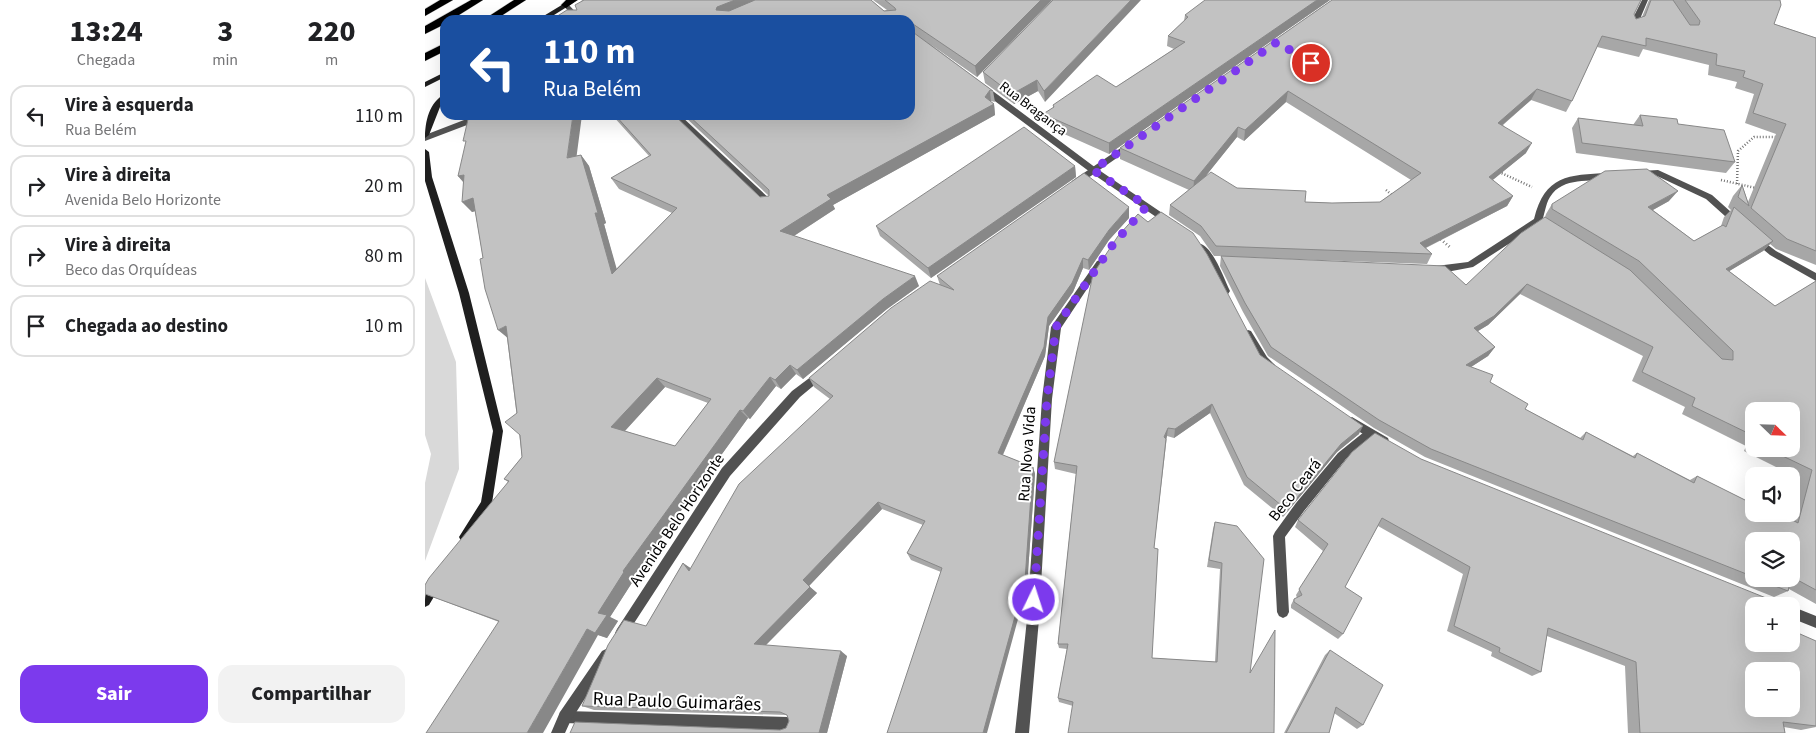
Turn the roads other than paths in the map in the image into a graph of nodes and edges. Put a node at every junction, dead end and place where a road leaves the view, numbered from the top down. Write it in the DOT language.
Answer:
graph roads {
  1 [pos="448,0"];
  2 [pos="478,0"];
  3 [pos="521,0"];
  4 [pos="1645,0"];
  5 [pos="571,2"];
  6 [pos="425,14"];
  7 [pos="452,15"];
  8 [pos="496,15"];
  9 [pos="549,15"];
  10 [pos="577,15"];
  11 [pos="440,22"];
  12 [pos="1633,26"];
  13 [pos="425,31"];
  14 [pos="440,49"];
  15 [pos="425,58"];
  16 [pos="984,76"];
  17 [pos="440,77"];
  18 [pos="425,85"];
  19 [pos="440,102"];
  20 [pos="471,120"];
  21 [pos="680,120"];
  22 [pos="425,136"];
  23 [pos="1141,137"];
  24 [pos="425,152"];
  25 [pos="1093,170"];
  26 [pos="1619,175"];
  27 [pos="1629,175"];
  28 [pos="1069,187"];
  29 [pos="770,204"];
  30 [pos="1175,226"];
  31 [pos="1196,240"];
  32 [pos="1109,251"];
  33 [pos="1425,270"];
  34 [pos="1816,277"];
  35 [pos="1228,297"];
  36 [pos="1241,322"];
  37 [pos="826,368"];
  38 [pos="1278,370"];
  39 [pos="1345,417"];
  40 [pos="1369,433"];
  41 [pos="1395,447"];
  42 [pos="461,544"];
  43 [pos="440,576"];
  44 [pos="425,601"];
  45 [pos="1283,612"];
  46 [pos="1800,616"];
  47 [pos="1816,622"];
  48 [pos="565,717"];
  49 [pos="788,724"];
  50 [pos="558,733"];
  51 [pos="1022,733"];
  1 -- 6 [label="highway"];
  2 -- 7 [label="highway"];
  3 -- 8 [label="highway"];
  4 -- 12 [label="street"];
  5 -- 9 [label="main road"];
  5 -- 10 [label="street"];
  11 -- 13 [label="highway"];
  14 -- 15 [label="highway"];
  16 -- 25 [label="street, Rua Bragança"];
  17 -- 18 [label="main road"];
  19 -- 22 [label="main road"];
  20 -- 22 [label="street"];
  21 -- 29 [label="street"];
  23 -- 25 [label="street"];
  24 -- 42 [label="main road"];
  25 -- 28 [label="street"];
  25 -- 30 [label="street, Rua Bragança"];
  26 -- 33 [label="street"];
  27 -- 34 [label="street"];
  31 -- 35 [label="street"];
  32 -- 51 [label="street, Rua Nova Vida"];
  36 -- 38 [label="street"];
  37 -- 48 [label="street, Avenida Belo Horizonte"];
  39 -- 40 [label="street"];
  40 -- 41 [label="street"];
  40 -- 45 [label="street, Beco Ceará"];
  43 -- 44 [label="main road"];
  46 -- 47 [label="street"];
  48 -- 49 [label="street, Rua Paulo Guimarães"];
  48 -- 50 [label="street, Avenida Belo Horizonte"];
}
